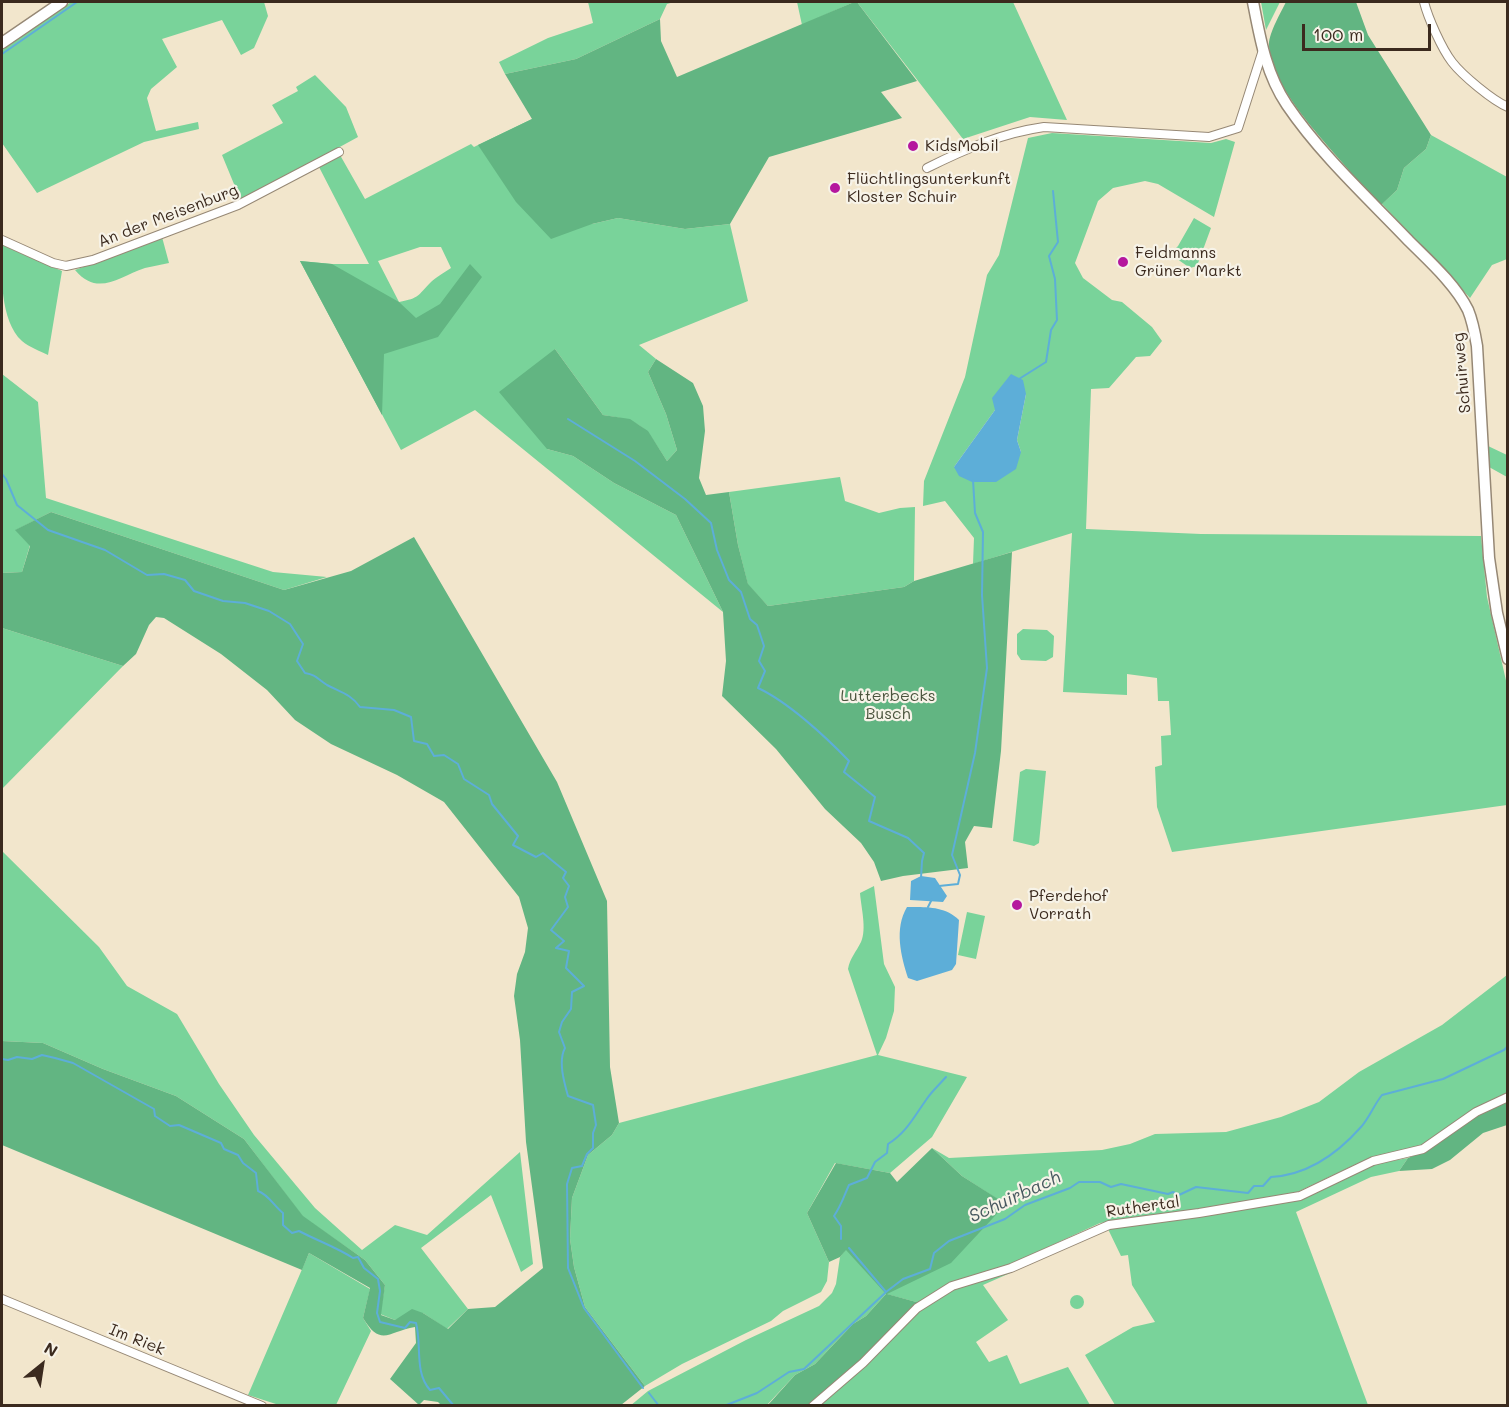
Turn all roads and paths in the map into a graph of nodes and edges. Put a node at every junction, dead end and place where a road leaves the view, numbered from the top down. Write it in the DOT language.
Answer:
graph roads {
  1 [pos="62,2"];
  2 [pos="1253,2"];
  3 [pos="1424,2"];
  4 [pos="2,44"];
  5 [pos="1263,50"];
  6 [pos="1508,107"];
  7 [pos="339,152"];
  8 [pos="927,168"];
  9 [pos="2,240"];
  10 [pos="1508,659"];
  11 [pos="1508,1097"];
  12 [pos="2,1299"];
  13 [pos="262,1406"];
  14 [pos="813,1406"];
  1 -- 4 [label="main road"];
  2 -- 5 [label="main road, Schuirweg"];
  3 -- 6 [label="street"];
  5 -- 8 [label="street, Schuirweg"];
  5 -- 10 [label="main road, Schuirweg"];
  7 -- 9 [label="street, An der Meisenburg"];
  11 -- 14 [label="street, Ruthertal"];
  12 -- 13 [label="street, Im Riek"];
}
